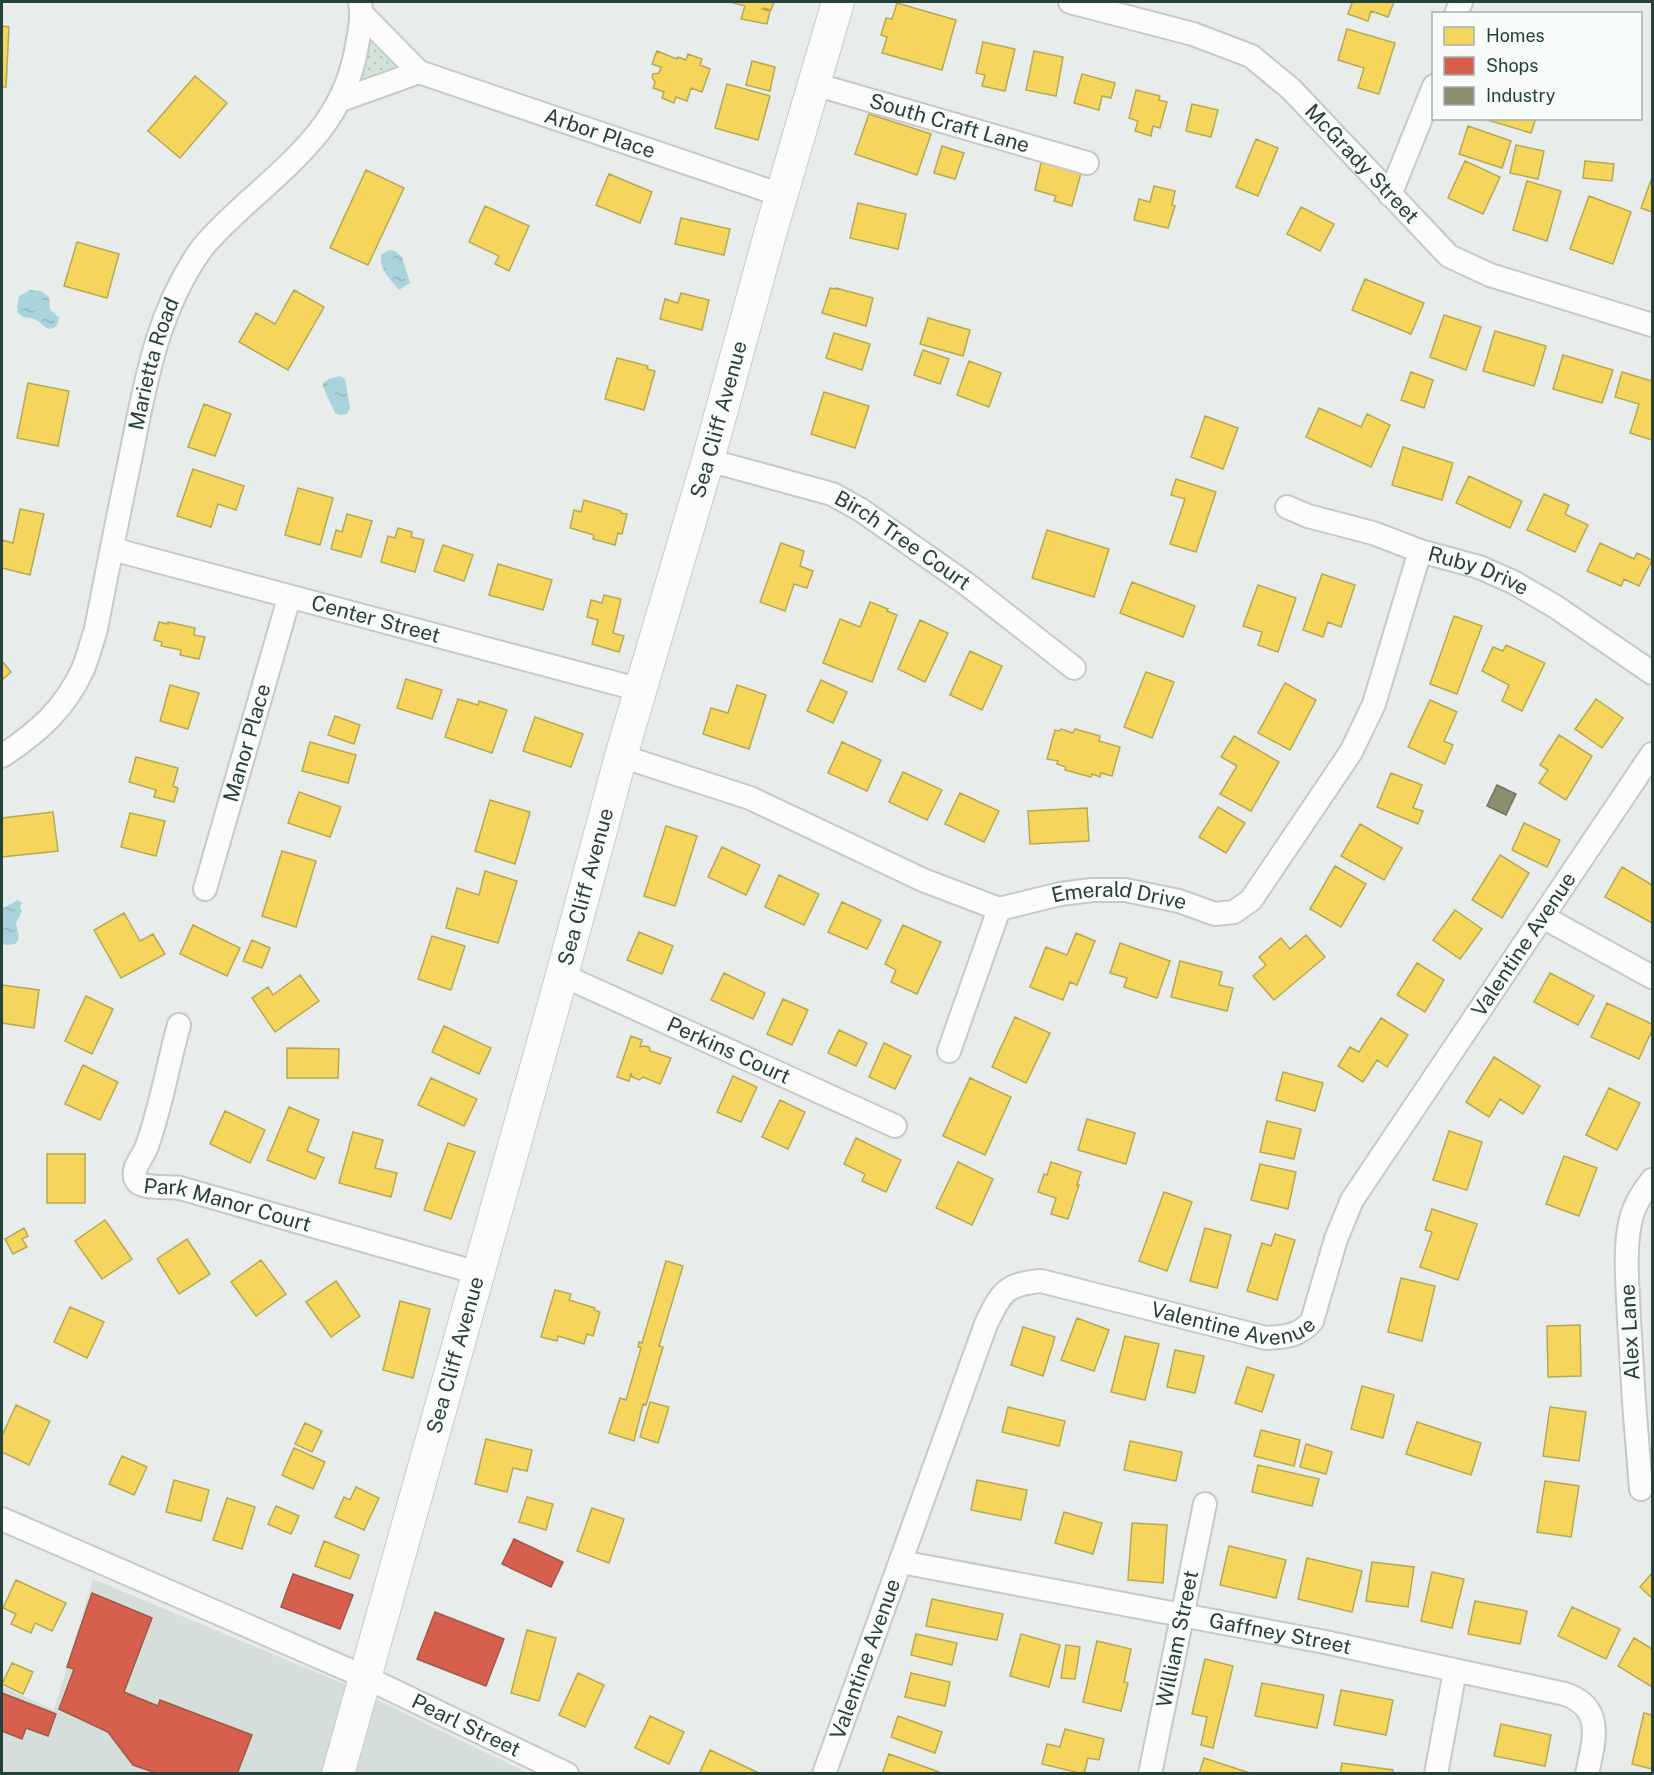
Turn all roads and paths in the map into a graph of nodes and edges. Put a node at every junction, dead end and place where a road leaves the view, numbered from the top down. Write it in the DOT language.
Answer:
graph roads {
  1 [pos="838,2"];
  2 [pos="1070,2"];
  3 [pos="361,8"];
  4 [pos="418,72"];
  5 [pos="814,84"];
  6 [pos="1432,91"];
  7 [pos="341,100"];
  8 [pos="1087,163"];
  9 [pos="781,195"];
  10 [pos="1390,195"];
  11 [pos="1653,325"];
  12 [pos="708,460"];
  13 [pos="1287,507"];
  14 [pos="112,549"];
  15 [pos="1420,551"];
  16 [pos="289,598"];
  17 [pos="1074,668"];
  18 [pos="1653,673"];
  19 [pos="641,690"];
  20 [pos="1653,754"];
  21 [pos="2,756"];
  22 [pos="621,756"];
  23 [pos="205,889"];
  24 [pos="999,909"];
  25 [pos="1543,917"];
  26 [pos="562,975"];
  27 [pos="1653,977"];
  28 [pos="179,1024"];
  29 [pos="949,1051"];
  30 [pos="895,1126"];
  31 [pos="1653,1180"];
  32 [pos="477,1273"];
  33 [pos="1641,1489"];
  34 [pos="1204,1504"];
  35 [pos="2,1519"];
  36 [pos="901,1562"];
  37 [pos="1182,1615"];
  38 [pos="1455,1671"];
  39 [pos="365,1677"];
  40 [pos="338,1773"];
  41 [pos="567,1773"];
  42 [pos="824,1773"];
  43 [pos="1150,1773"];
  44 [pos="1436,1773"];
  45 [pos="1587,1773"];
  1 -- 5 [label="street, Sea Cliff Avenue"];
  2 -- 10 [label="street, McGrady Street"];
  3 -- 4 [label="street, Arbor Place"];
  3 -- 7 [label="street, Marietta Road"];
  4 -- 7 [label="street"];
  4 -- 9 [label="street, Arbor Place"];
  5 -- 8 [label="street, South Craft Lane"];
  5 -- 9 [label="street, Sea Cliff Avenue"];
  6 -- 10 [label="street"];
  7 -- 14 [label="street, Marietta Road"];
  9 -- 12 [label="street, Sea Cliff Avenue"];
  10 -- 11 [label="street, McGrady Street"];
  12 -- 17 [label="street, Birch Tree Court"];
  12 -- 19 [label="street, Sea Cliff Avenue"];
  13 -- 15 [label="street, Ruby Drive"];
  14 -- 16 [label="street, Center Street"];
  14 -- 21 [label="street, Marietta Road"];
  15 -- 18 [label="street, Ruby Drive"];
  15 -- 24 [label="street, Emerald Drive"];
  16 -- 19 [label="street, Center Street"];
  16 -- 23 [label="street, Manor Place"];
  19 -- 22 [label="street, Sea Cliff Avenue"];
  20 -- 25 [label="street, Valentine Avenue"];
  22 -- 24 [label="street"];
  22 -- 26 [label="street, Sea Cliff Avenue"];
  24 -- 29 [label="street"];
  25 -- 27 [label="street"];
  25 -- 36 [label="street, Valentine Avenue"];
  26 -- 30 [label="street, Perkins Court"];
  26 -- 32 [label="street, Sea Cliff Avenue"];
  28 -- 32 [label="street, Park Manor Court"];
  31 -- 33 [label="street, Alex Lane"];
  32 -- 39 [label="street, Sea Cliff Avenue"];
  34 -- 37 [label="street, William Street"];
  35 -- 39 [label="street"];
  36 -- 37 [label="street, Gaffney Street"];
  36 -- 42 [label="street, Valentine Avenue"];
  37 -- 38 [label="street, Gaffney Street"];
  37 -- 43 [label="street, William Street"];
  38 -- 44 [label="street"];
  38 -- 45 [label="street, Gaffney Street"];
  39 -- 40 [label="street, Sea Cliff Avenue"];
  39 -- 41 [label="street, Pearl Street"];
}
